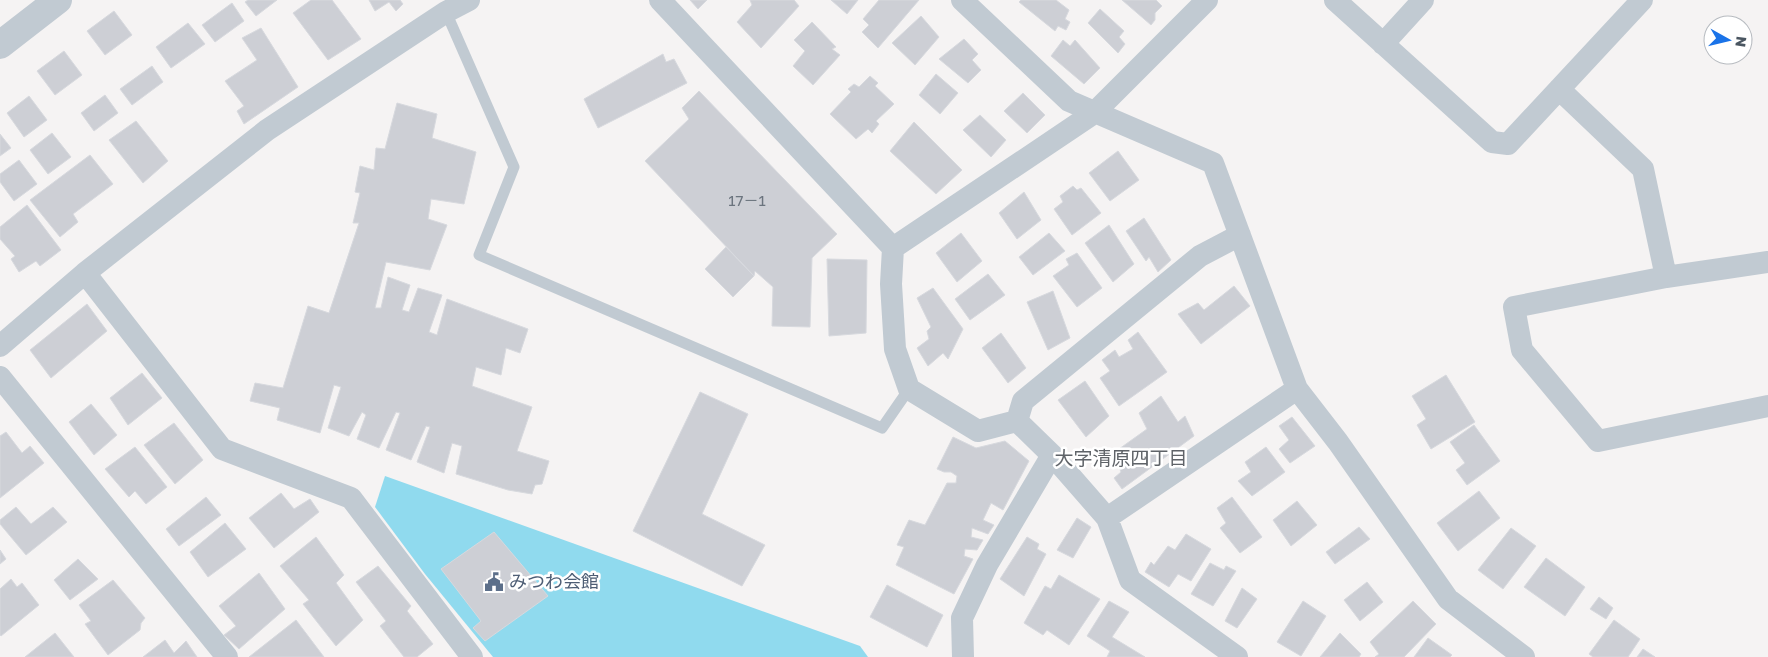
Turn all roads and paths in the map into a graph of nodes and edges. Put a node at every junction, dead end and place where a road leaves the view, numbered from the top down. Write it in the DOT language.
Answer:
graph roads {
  1 [pos="58,0"];
  2 [pos="469,0"];
  3 [pos="660,0"];
  4 [pos="962,0"];
  5 [pos="1206,0"];
  6 [pos="1335,0"];
  7 [pos="1424,0"];
  8 [pos="1642,0"];
  9 [pos="443,6"];
  10 [pos="1383,44"];
  11 [pos="0,45"];
  12 [pos="1559,90"];
  13 [pos="1094,114"];
  14 [pos="1240,235"];
  15 [pos="893,248"];
  16 [pos="1768,262"];
  17 [pos="85,273"];
  18 [pos="1666,277"];
  19 [pos="0,346"];
  20 [pos="0,377"];
  21 [pos="909,389"];
  22 [pos="1297,389"];
  23 [pos="1768,406"];
  24 [pos="1018,421"];
  25 [pos="1052,455"];
  26 [pos="1107,518"];
  27 [pos="462,654"];
  28 [pos="227,657"];
  29 [pos="963,657"];
  30 [pos="1237,657"];
  31 [pos="1524,657"];
  1 -- 11 [label="street"];
  2 -- 9 [label="street"];
  3 -- 15 [label="street"];
  4 -- 13 [label="street"];
  5 -- 13 [label="street"];
  6 -- 10 [label="street"];
  7 -- 10 [label="street"];
  8 -- 12 [label="street"];
  9 -- 17 [label="street"];
  9 -- 21 [label="lane"];
  10 -- 12 [label="street"];
  12 -- 18 [label="street"];
  13 -- 14 [label="street"];
  13 -- 15 [label="street"];
  14 -- 22 [label="street"];
  14 -- 24 [label="street"];
  15 -- 21 [label="street"];
  16 -- 18 [label="street"];
  17 -- 19 [label="street"];
  17 -- 27 [label="street"];
  18 -- 23 [label="street"];
  20 -- 28 [label="street"];
  21 -- 24 [label="street"];
  22 -- 26 [label="street"];
  22 -- 31 [label="street"];
  24 -- 25 [label="street"];
  25 -- 26 [label="street"];
  25 -- 29 [label="street"];
  26 -- 30 [label="street"];
}
